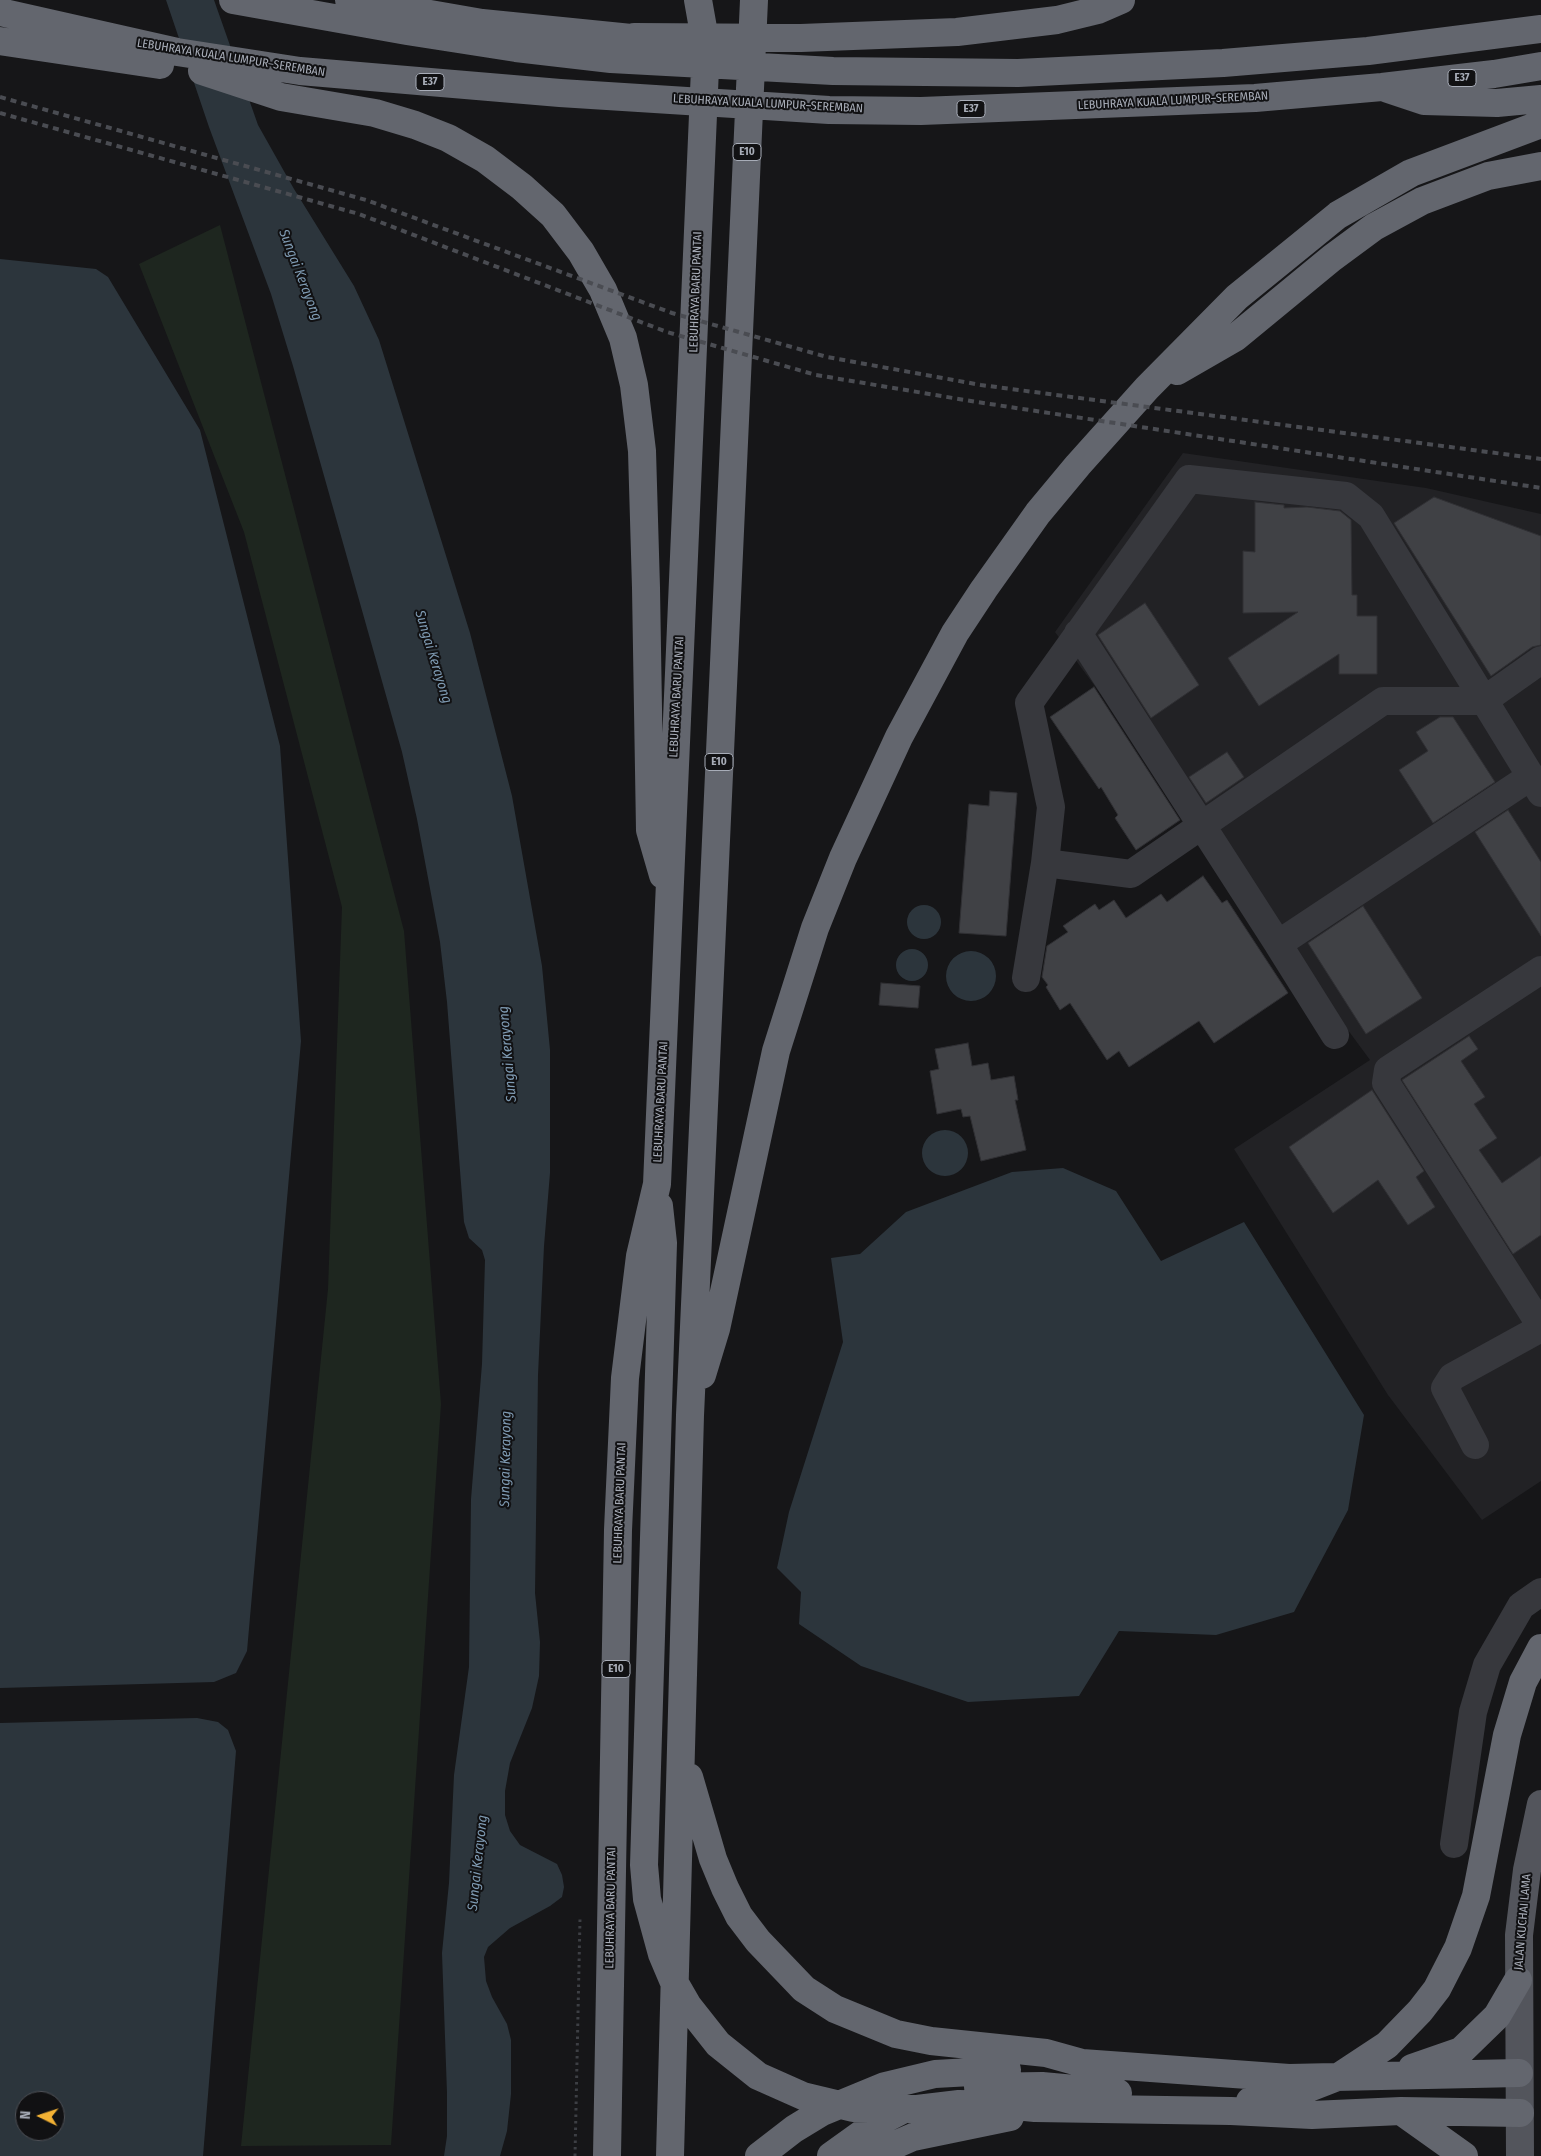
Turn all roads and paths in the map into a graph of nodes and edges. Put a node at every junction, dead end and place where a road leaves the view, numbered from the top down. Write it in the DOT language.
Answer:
graph roads {
  1 [pos="349,0"];
  2 [pos="698,0"];
  3 [pos="718,0"];
  4 [pos="754,0"];
  5 [pos="1121,0"];
  6 [pos="245,2"];
  7 [pos="0,12"];
  8 [pos="1541,29"];
  9 [pos="634,37"];
  10 [pos="0,41"];
  11 [pos="706,45"];
  12 [pos="1541,66"];
  13 [pos="833,71"];
  14 [pos="294,84"];
  15 [pos="1382,87"];
  16 [pos="1541,99"];
  17 [pos="1541,124"];
  18 [pos="1541,166"];
  19 [pos="1147,388"];
  20 [pos="1078,633"];
  21 [pos="1541,660"];
  22 [pos="1483,701"];
  23 [pos="1536,785"];
  24 [pos="1202,826"];
  25 [pos="1045,863"];
  26 [pos="670,898"];
  27 [pos="1278,944"];
  28 [pos="1541,970"];
  29 [pos="1026,978"];
  30 [pos="1335,1035"];
  31 [pos="657,1184"];
  32 [pos="1541,1327"];
  33 [pos="690,1415"];
  34 [pos="1475,1445"];
  35 [pos="1541,1593"];
  36 [pos="1541,1648"];
  37 [pos="682,1752"];
  38 [pos="1541,1804"];
  39 [pos="1454,1844"];
  40 [pos="580,1919"];
  41 [pos="1519,1935"];
  42 [pos="1541,1961"];
  43 [pos="1518,1980"];
  44 [pos="1082,2064"];
  45 [pos="1530,2073"];
  46 [pos="1387,2076"];
  47 [pos="1036,2108"];
  48 [pos="1401,2111"];
  49 [pos="1530,2113"];
  50 [pos="575,2156"];
  51 [pos="606,2156"];
  52 [pos="670,2156"];
  53 [pos="759,2156"];
  54 [pos="831,2156"];
  55 [pos="869,2156"];
  56 [pos="1464,2156"];
  57 [pos="1520,2156"];
  1 -- 9 [label="highway"];
  2 -- 11 [label="highway"];
  3 -- 11 [label="highway"];
  4 -- 33 [label="highway, E10"];
  5 -- 9 [label="highway"];
  6 -- 13 [label="highway"];
  7 -- 14 [label="highway, LEBUHRAYA KUALA LUMPUR–SEREMBAN / E37"];
  8 -- 13 [label="highway"];
  9 -- 13 [label="highway"];
  10 -- 14 [label="highway"];
  11 -- 26 [label="highway, LEBUHRAYA BARU PANTAI / E10"];
  12 -- 15 [label="highway, LEBUHRAYA KUALA LUMPUR–SEREMBAN / E37"];
  14 -- 15 [label="highway, LEBUHRAYA KUALA LUMPUR–SEREMBAN / E37"];
  14 -- 26 [label="highway"];
  15 -- 16 [label="highway"];
  17 -- 19 [label="highway"];
  18 -- 19 [label="highway"];
  19 -- 33 [label="highway"];
  20 -- 22 [label="lane"];
  20 -- 24 [label="lane"];
  20 -- 25 [label="lane"];
  21 -- 22 [label="lane"];
  22 -- 23 [label="lane"];
  22 -- 24 [label="lane"];
  23 -- 27 [label="lane"];
  24 -- 25 [label="lane"];
  24 -- 27 [label="lane"];
  25 -- 29 [label="lane"];
  26 -- 31 [label="highway, LEBUHRAYA BARU PANTAI / E10"];
  27 -- 30 [label="lane"];
  28 -- 32 [label="lane"];
  31 -- 47 [label="highway"];
  31 -- 51 [label="highway, LEBUHRAYA BARU PANTAI / E10"];
  32 -- 34 [label="lane"];
  33 -- 37 [label="highway, E10"];
  35 -- 39 [label="lane"];
  36 -- 54 [label="highway"];
  37 -- 44 [label="highway"];
  37 -- 52 [label="highway, E10"];
  38 -- 41 [label="main road, JALAN KUCHAI LAMA"];
  40 -- 50 [label="path"];
  41 -- 42 [label="main road"];
  41 -- 43 [label="main road, JALAN KUCHAI LAMA"];
  43 -- 45 [label="main road, JALAN KUCHAI LAMA"];
  43 -- 46 [label="highway"];
  44 -- 46 [label="highway"];
  44 -- 53 [label="highway"];
  45 -- 46 [label="highway"];
  45 -- 49 [label="main road, JALAN KUCHAI LAMA"];
  47 -- 48 [label="highway"];
  47 -- 55 [label="highway"];
  48 -- 49 [label="highway"];
  48 -- 56 [label="highway"];
  49 -- 57 [label="main road, JALAN KUCHAI LAMA"];
}
